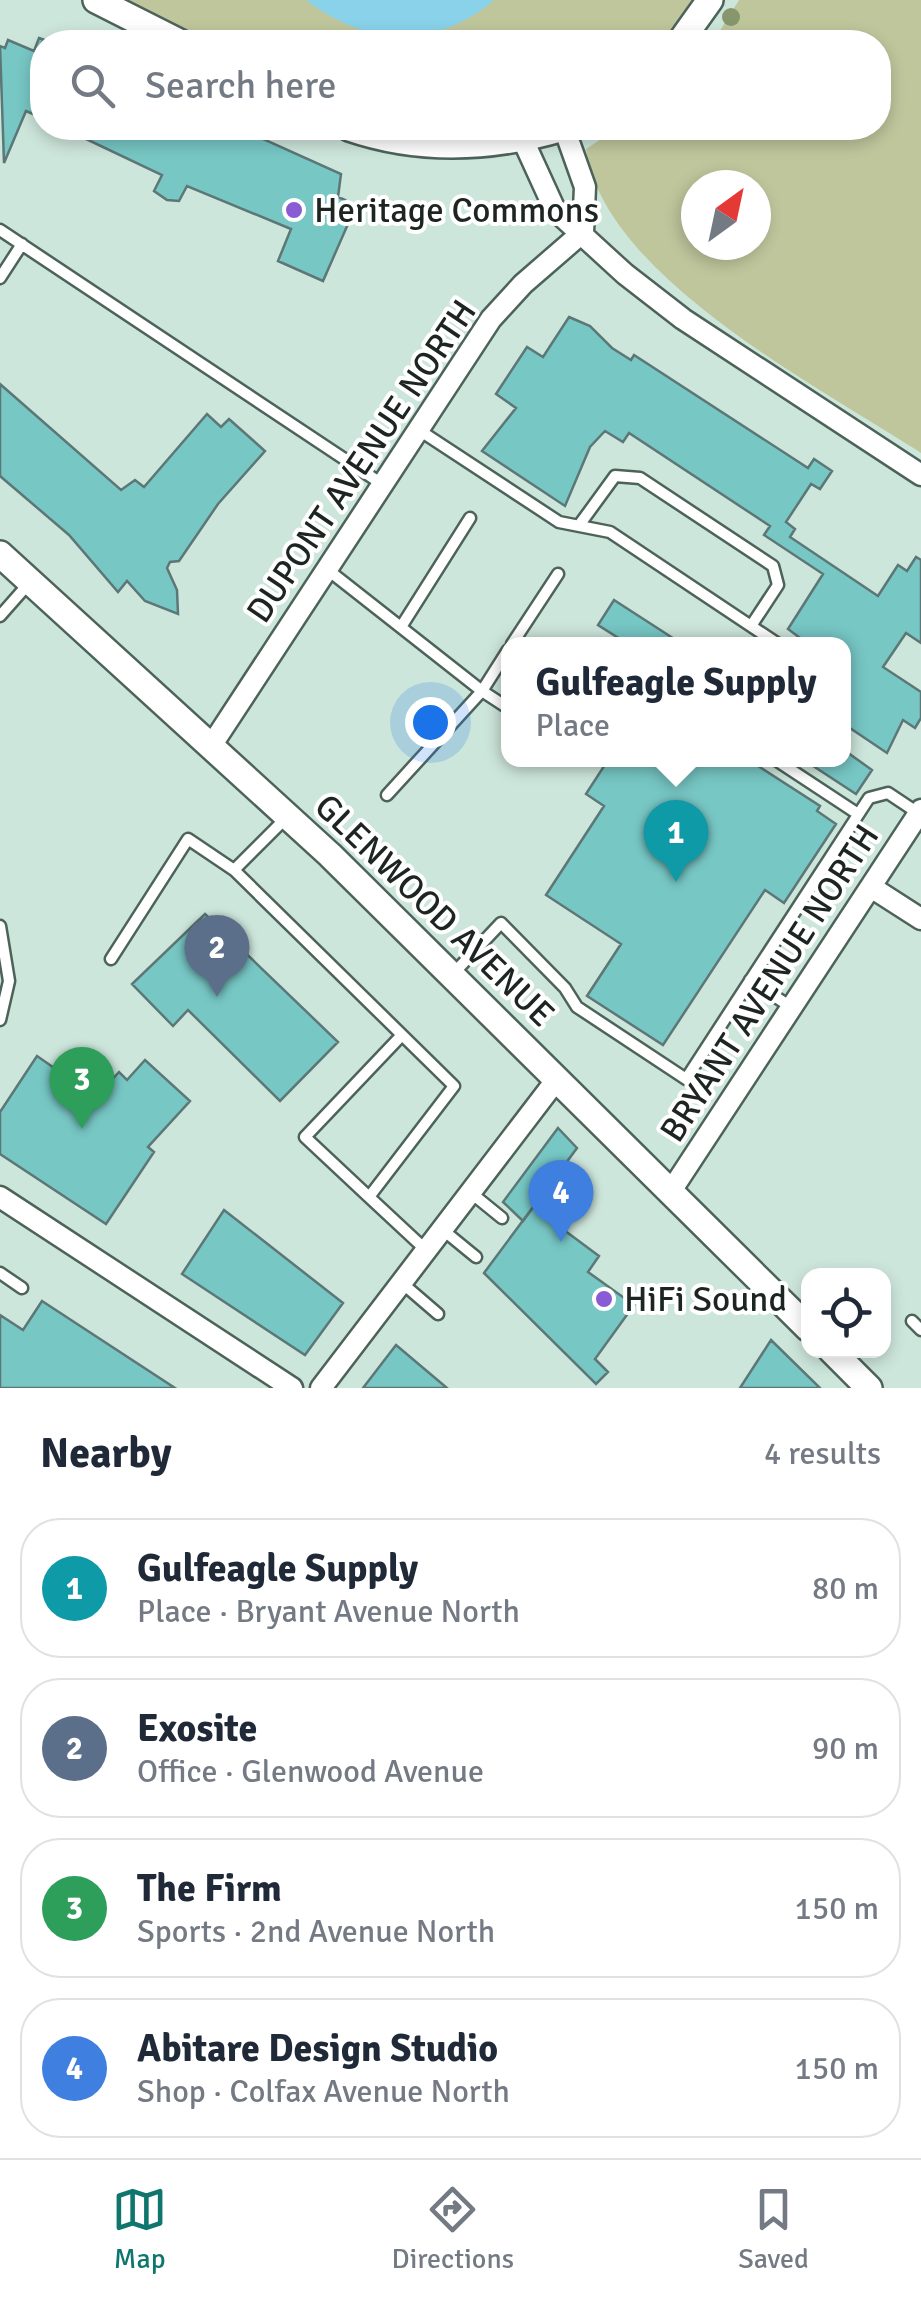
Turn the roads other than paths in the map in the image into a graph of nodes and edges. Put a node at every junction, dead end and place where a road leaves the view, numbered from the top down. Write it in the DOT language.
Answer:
graph roads {
  1 [pos="96,0"];
  2 [pos="710,0"];
  3 [pos="155,30"];
  4 [pos="689,30"];
  5 [pos="406,140"];
  6 [pos="523,140"];
  7 [pos="568,140"];
  8 [pos="0,230"];
  9 [pos="583,232"];
  10 [pos="22,244"];
  11 [pos="0,278"];
  12 [pos="418,429"];
  13 [pos="921,475"];
  14 [pos="382,484"];
  15 [pos="470,518"];
  16 [pos="580,524"];
  17 [pos="0,554"];
  18 [pos="327,569"];
  19 [pos="558,574"];
  20 [pos="30,581"];
  21 [pos="0,616"];
  22 [pos="751,626"];
  23 [pos="400,627"];
  24 [pos="517,637"];
  25 [pos="768,637"];
  26 [pos="501,661"];
  27 [pos="482,691"];
  28 [pos="501,703"];
  29 [pos="213,743"];
  30 [pos="787,767"];
  31 [pos="387,795"];
  32 [pos="920,812"];
  33 [pos="858,814"];
  34 [pos="289,815"];
  35 [pos="234,870"];
  36 [pos="872,887"];
  37 [pos="921,919"];
  38 [pos="0,926"];
  39 [pos="111,959"];
  40 [pos="452,975"];
  41 [pos="750,980"];
  42 [pos="793,1008"];
  43 [pos="0,1020"];
  44 [pos="402,1036"];
  45 [pos="557,1079"];
  46 [pos="671,1191"];
  47 [pos="470,1192"];
  48 [pos="0,1196"];
  49 [pos="369,1197"];
  50 [pos="502,1218"];
  51 [pos="442,1230"];
  52 [pos="426,1251"];
  53 [pos="476,1257"];
  54 [pos="0,1273"];
  55 [pos="402,1283"];
  56 [pos="22,1288"];
  57 [pos="438,1314"];
  58 [pos="801,1321"];
  59 [pos="839,1358"];
  60 [pos="292,1388"];
  61 [pos="321,1388"];
  62 [pos="869,1388"];
  1 -- 3 [label="street"];
  2 -- 4 [label="street"];
  5 -- 6 [label="street"];
  6 -- 9 [label="street"];
  7 -- 9 [label="street"];
  8 -- 10 [label="lane"];
  9 -- 12 [label="street, DUPONT AVENUE NORTH"];
  9 -- 13 [label="street"];
  10 -- 11 [label="lane"];
  10 -- 14 [label="lane"];
  12 -- 14 [label="street, DUPONT AVENUE NORTH"];
  12 -- 16 [label="lane"];
  14 -- 18 [label="street, DUPONT AVENUE NORTH"];
  15 -- 23 [label="lane"];
  16 -- 22 [label="lane"];
  16 -- 22 [label="lane"];
  17 -- 20 [label="street, GLENWOOD AVENUE"];
  18 -- 23 [label="lane"];
  18 -- 29 [label="street, DUPONT AVENUE NORTH"];
  19 -- 24 [label="lane"];
  20 -- 21 [label="lane"];
  20 -- 29 [label="street, GLENWOOD AVENUE"];
  22 -- 25 [label="lane"];
  23 -- 27 [label="lane"];
  26 -- 27 [label="lane"];
  27 -- 28 [label="lane"];
  27 -- 31 [label="lane"];
  29 -- 34 [label="street, GLENWOOD AVENUE"];
  30 -- 33 [label="lane"];
  32 -- 33 [label="lane"];
  32 -- 36 [label="street, BRYANT AVENUE NORTH"];
  33 -- 41 [label="lane"];
  34 -- 35 [label="lane"];
  34 -- 40 [label="street, GLENWOOD AVENUE"];
  35 -- 39 [label="lane"];
  35 -- 44 [label="lane"];
  36 -- 37 [label="street"];
  36 -- 42 [label="street, BRYANT AVENUE NORTH"];
  38 -- 43 [label="lane"];
  40 -- 41 [label="lane"];
  40 -- 45 [label="street, GLENWOOD AVENUE"];
  41 -- 42 [label="lane"];
  42 -- 46 [label="street, BRYANT AVENUE NORTH"];
  44 -- 49 [label="lane"];
  44 -- 49 [label="lane"];
  45 -- 46 [label="street, GLENWOOD AVENUE"];
  45 -- 47 [label="street"];
  46 -- 58 [label="street, GLENWOOD AVENUE"];
  47 -- 50 [label="lane"];
  47 -- 51 [label="street"];
  48 -- 60 [label="street"];
  49 -- 52 [label="lane"];
  51 -- 52 [label="street"];
  51 -- 53 [label="lane"];
  52 -- 55 [label="street"];
  54 -- 56 [label="lane"];
  55 -- 57 [label="lane"];
  55 -- 61 [label="street"];
  59 -- 62 [label="street"];
}
